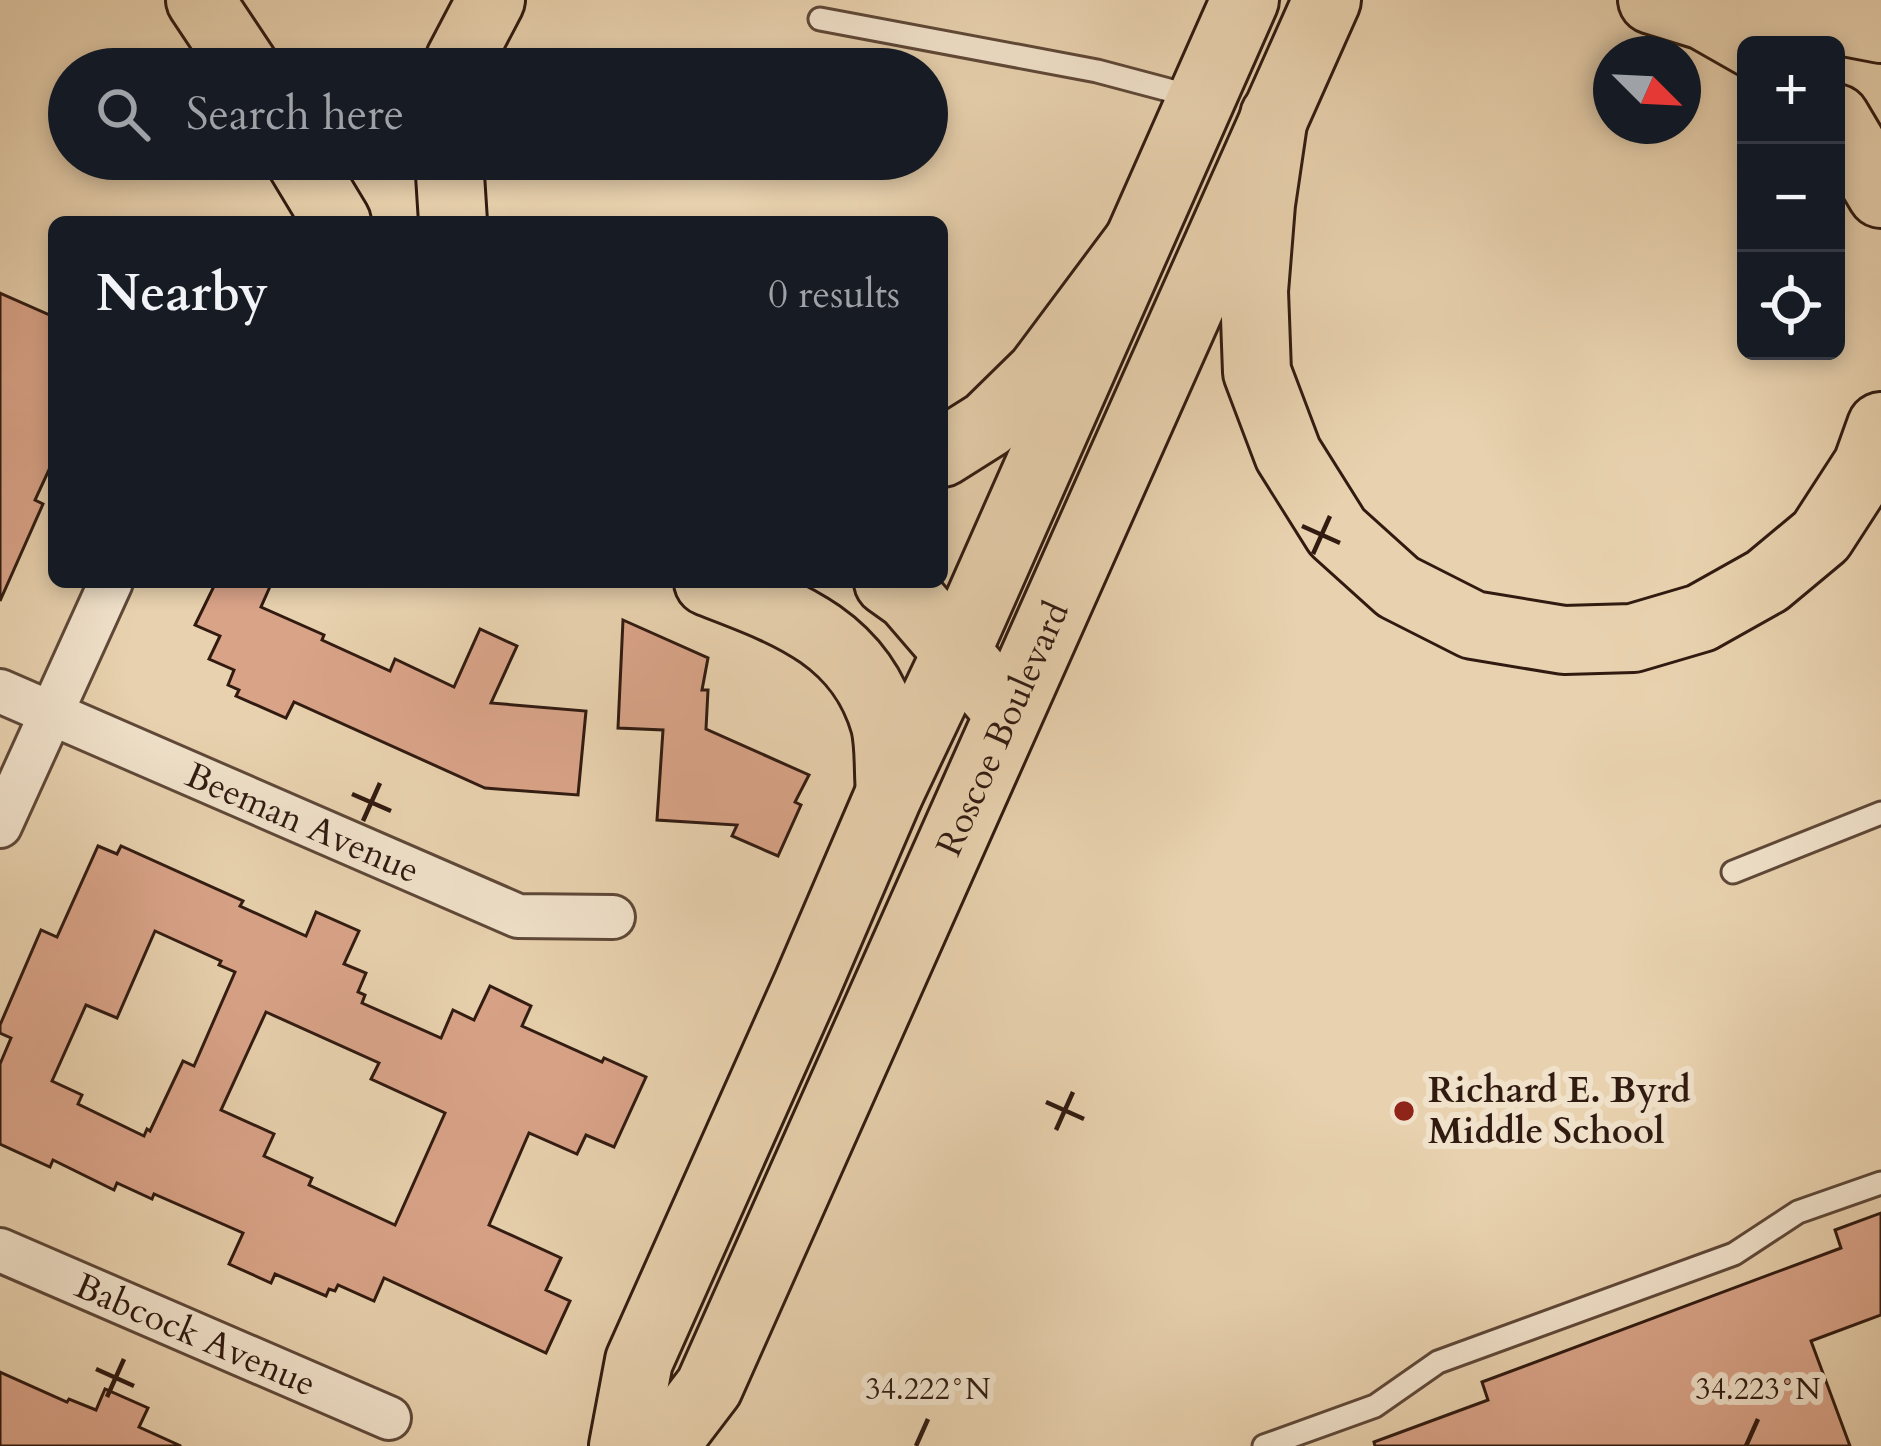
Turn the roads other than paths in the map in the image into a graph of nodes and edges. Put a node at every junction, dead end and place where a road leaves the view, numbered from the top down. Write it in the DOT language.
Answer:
graph roads {
  1 [pos="200,0"];
  2 [pos="491,0"];
  3 [pos="1245,0"];
  4 [pos="1327,0"];
  5 [pos="1652,0"];
  6 [pos="1730,0"];
  7 [pos="820,19"];
  8 [pos="1881,29"];
  9 [pos="1739,36"];
  10 [pos="232,48"];
  11 [pos="466,48"];
  12 [pos="1202,99"];
  13 [pos="1274,116"];
  14 [pos="1845,133"];
  15 [pos="312,180"];
  16 [pos="450,180"];
  17 [pos="1881,194"];
  18 [pos="333,216"];
  19 [pos="452,216"];
  20 [pos="1137,243"];
  21 [pos="1881,426"];
  22 [pos="948,449"];
  23 [pos="108,588"];
  24 [pos="724,588"];
  25 [pos="896,588"];
  26 [pos="957,652"];
  27 [pos="0,691"];
  28 [pos="1008,712"];
  29 [pos="49,714"];
  30 [pos="890,792"];
  31 [pos="1881,813"];
  32 [pos="0,826"];
  33 [pos="1733,872"];
  34 [pos="613,917"];
  35 [pos="1881,1183"];
  36 [pos="0,1250"];
  37 [pos="389,1418"];
  38 [pos="623,1446"];
  39 [pos="664,1446"];
  40 [pos="1264,1446"];
  1 -- 10 [label="main road"];
  2 -- 11 [label="main road"];
  3 -- 12 [label="main road, Roscoe Boulevard"];
  4 -- 13 [label="main road, Roscoe Boulevard"];
  5 -- 9 [label="main road"];
  6 -- 8 [label="main road"];
  7 -- 12 [label="lane"];
  12 -- 20 [label="main road, Roscoe Boulevard"];
  13 -- 21 [label="main road"];
  13 -- 28 [label="main road, Roscoe Boulevard"];
  14 -- 17 [label="main road"];
  15 -- 18 [label="main road"];
  16 -- 19 [label="main road"];
  20 -- 22 [label="main road"];
  20 -- 26 [label="main road, Roscoe Boulevard"];
  23 -- 29 [label="street"];
  24 -- 30 [label="main road"];
  25 -- 26 [label="main road"];
  26 -- 28 [label="main road"];
  26 -- 30 [label="main road, Roscoe Boulevard"];
  27 -- 29 [label="street, Beeman Avenue"];
  28 -- 39 [label="main road, Roscoe Boulevard"];
  29 -- 32 [label="street"];
  29 -- 34 [label="street, Beeman Avenue"];
  30 -- 38 [label="main road, Roscoe Boulevard"];
  31 -- 33 [label="lane"];
  35 -- 40 [label="lane"];
  36 -- 37 [label="street, Babcock Avenue"];
}
